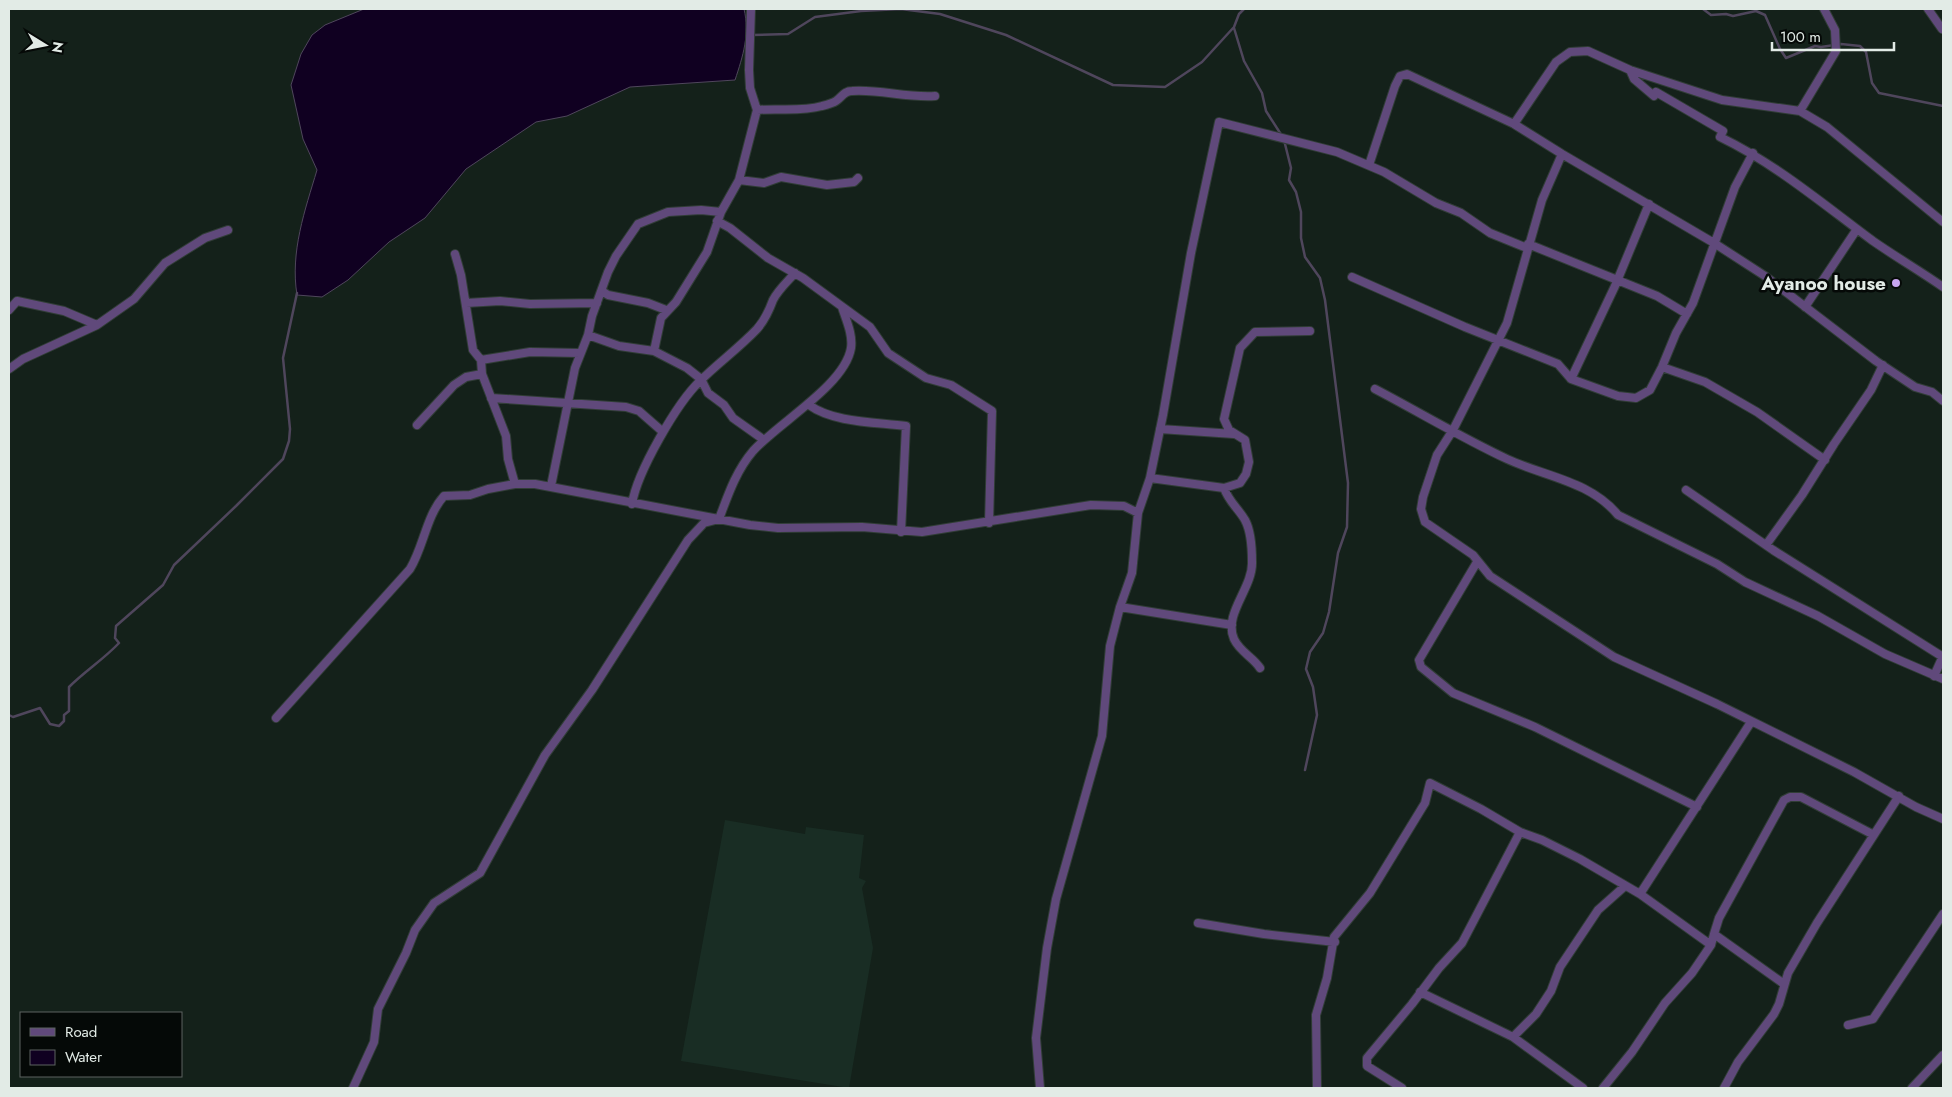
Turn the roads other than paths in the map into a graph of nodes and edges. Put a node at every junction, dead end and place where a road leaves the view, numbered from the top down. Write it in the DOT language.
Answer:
graph roads {
  1 [pos="751,9"];
  2 [pos="1824,9"];
  3 [pos="1928,9"];
  4 [pos="1942,29"];
  5 [pos="1630,70"];
  6 [pos="935,96"];
  7 [pos="757,110"];
  8 [pos="1800,111"];
  9 [pos="1514,124"];
  10 [pos="1753,153"];
  11 [pos="1562,154"];
  12 [pos="1369,165"];
  13 [pos="858,178"];
  14 [pos="739,180"];
  15 [pos="1649,204"];
  16 [pos="720,212"];
  17 [pos="717,221"];
  18 [pos="1943,222"];
  19 [pos="1857,228"];
  20 [pos="228,230"];
  21 [pos="1714,243"];
  22 [pos="1528,246"];
  23 [pos="455,254"];
  24 [pos="795,273"];
  25 [pos="1352,277"];
  26 [pos="1618,280"];
  27 [pos="1943,287"];
  28 [pos="602,291"];
  29 [pos="9,301"];
  30 [pos="17,301"];
  31 [pos="466,303"];
  32 [pos="597,303"];
  33 [pos="842,307"];
  34 [pos="1805,307"];
  35 [pos="9,310"];
  36 [pos="666,310"];
  37 [pos="1687,314"];
  38 [pos="97,325"];
  39 [pos="1310,331"];
  40 [pos="588,335"];
  41 [pos="1498,341"];
  42 [pos="654,351"];
  43 [pos="580,352"];
  44 [pos="481,360"];
  45 [pos="1883,365"];
  46 [pos="1662,367"];
  47 [pos="9,369"];
  48 [pos="482,374"];
  49 [pos="701,379"];
  50 [pos="1571,379"];
  51 [pos="1375,389"];
  52 [pos="491,398"];
  53 [pos="1943,400"];
  54 [pos="569,402"];
  55 [pos="809,405"];
  56 [pos="417,424"];
  57 [pos="1160,429"];
  58 [pos="1453,430"];
  59 [pos="663,432"];
  60 [pos="1234,434"];
  61 [pos="764,440"];
  62 [pos="1824,460"];
  63 [pos="1150,478"];
  64 [pos="515,484"];
  65 [pos="551,486"];
  66 [pos="1224,488"];
  67 [pos="1686,490"];
  68 [pos="632,504"];
  69 [pos="1138,513"];
  70 [pos="719,519"];
  71 [pos="989,523"];
  72 [pos="901,532"];
  73 [pos="1766,545"];
  74 [pos="1477,562"];
  75 [pos="1120,606"];
  76 [pos="1232,626"];
  77 [pos="1943,657"];
  78 [pos="1260,668"];
  79 [pos="1934,676"];
  80 [pos="1943,679"];
  81 [pos="276,718"];
  82 [pos="1751,722"];
  83 [pos="1899,796"];
  84 [pos="1697,807"];
  85 [pos="1943,819"];
  86 [pos="1520,832"];
  87 [pos="1872,834"];
  88 [pos="1625,886"];
  89 [pos="1640,894"];
  90 [pos="1943,914"];
  91 [pos="1198,923"];
  92 [pos="1714,934"];
  93 [pos="1335,942"];
  94 [pos="1711,945"];
  95 [pos="1784,984"];
  96 [pos="1420,992"];
  97 [pos="1848,1025"];
  98 [pos="1513,1037"];
  99 [pos="1943,1055"];
  100 [pos="353,1088"];
  101 [pos="1040,1088"];
  102 [pos="1317,1088"];
  103 [pos="1402,1088"];
  104 [pos="1583,1088"];
  105 [pos="1603,1088"];
  106 [pos="1724,1088"];
  107 [pos="1912,1088"];
  1 -- 7 [label="street"];
  2 -- 8 [label="street"];
  3 -- 4 [label="street"];
  5 -- 8 [label="street"];
  5 -- 9 [label="street"];
  5 -- 10 [label="street"];
  6 -- 7 [label="street"];
  7 -- 14 [label="street"];
  8 -- 18 [label="street"];
  9 -- 11 [label="street"];
  9 -- 12 [label="street"];
  10 -- 19 [label="street"];
  10 -- 21 [label="street"];
  11 -- 15 [label="street"];
  11 -- 22 [label="street"];
  12 -- 22 [label="street"];
  12 -- 57 [label="street"];
  13 -- 14 [label="street"];
  14 -- 16 [label="street"];
  15 -- 21 [label="street"];
  15 -- 26 [label="street"];
  16 -- 17 [label="street"];
  16 -- 28 [label="street"];
  17 -- 24 [label="street"];
  17 -- 36 [label="street"];
  19 -- 27 [label="street"];
  19 -- 34 [label="street"];
  20 -- 38 [label="street"];
  21 -- 34 [label="street"];
  21 -- 37 [label="street"];
  22 -- 26 [label="street"];
  22 -- 41 [label="street"];
  23 -- 31 [label="street"];
  24 -- 33 [label="street"];
  24 -- 49 [label="street"];
  25 -- 41 [label="street"];
  26 -- 37 [label="street"];
  26 -- 50 [label="street"];
  28 -- 32 [label="street"];
  28 -- 36 [label="street"];
  29 -- 30 [label="street"];
  30 -- 35 [label="street"];
  30 -- 38 [label="street"];
  31 -- 32 [label="street"];
  31 -- 44 [label="street"];
  32 -- 40 [label="street"];
  33 -- 55 [label="street"];
  33 -- 71 [label="street"];
  34 -- 45 [label="street"];
  36 -- 42 [label="street"];
  37 -- 46 [label="street"];
  38 -- 47 [label="street"];
  39 -- 60 [label="street"];
  40 -- 42 [label="street"];
  40 -- 43 [label="street"];
  41 -- 50 [label="street"];
  41 -- 58 [label="street"];
  42 -- 49 [label="street"];
  43 -- 44 [label="street"];
  43 -- 54 [label="street"];
  44 -- 48 [label="street"];
  45 -- 53 [label="street"];
  45 -- 62 [label="street"];
  46 -- 50 [label="street"];
  46 -- 62 [label="street"];
  48 -- 52 [label="street"];
  48 -- 56 [label="street"];
  49 -- 59 [label="street"];
  49 -- 61 [label="street"];
  51 -- 58 [label="street"];
  52 -- 54 [label="street"];
  52 -- 64 [label="street"];
  54 -- 59 [label="street"];
  54 -- 65 [label="street"];
  55 -- 61 [label="street"];
  55 -- 72 [label="street"];
  57 -- 60 [label="street"];
  57 -- 63 [label="street"];
  58 -- 74 [label="street"];
  58 -- 79 [label="street"];
  59 -- 68 [label="street"];
  60 -- 66 [label="street"];
  61 -- 70 [label="street"];
  62 -- 73 [label="street"];
  63 -- 66 [label="street"];
  63 -- 69 [label="street"];
  64 -- 65 [label="street"];
  64 -- 81 [label="street"];
  65 -- 68 [label="street"];
  66 -- 76 [label="street"];
  67 -- 73 [label="street"];
  68 -- 70 [label="street"];
  69 -- 71 [label="street"];
  69 -- 75 [label="street"];
  70 -- 72 [label="street"];
  70 -- 100 [label="street"];
  71 -- 72 [label="street"];
  73 -- 77 [label="street"];
  74 -- 82 [label="street"];
  74 -- 84 [label="street"];
  75 -- 76 [label="street"];
  75 -- 101 [label="street"];
  76 -- 78 [label="street"];
  77 -- 79 [label="street"];
  79 -- 80 [label="street"];
  82 -- 83 [label="street"];
  82 -- 84 [label="street"];
  83 -- 85 [label="street"];
  83 -- 87 [label="street"];
  84 -- 89 [label="street"];
  86 -- 88 [label="street"];
  86 -- 93 [label="street"];
  86 -- 96 [label="street"];
  87 -- 92 [label="street"];
  87 -- 95 [label="street"];
  88 -- 89 [label="street"];
  88 -- 98 [label="street"];
  89 -- 94 [label="street"];
  90 -- 97 [label="street"];
  91 -- 93 [label="street"];
  92 -- 94 [label="street"];
  92 -- 95 [label="street"];
  93 -- 102 [label="street"];
  94 -- 105 [label="street"];
  95 -- 106 [label="street"];
  96 -- 98 [label="street"];
  96 -- 103 [label="street"];
  98 -- 104 [label="street"];
  99 -- 107 [label="street"];
}
